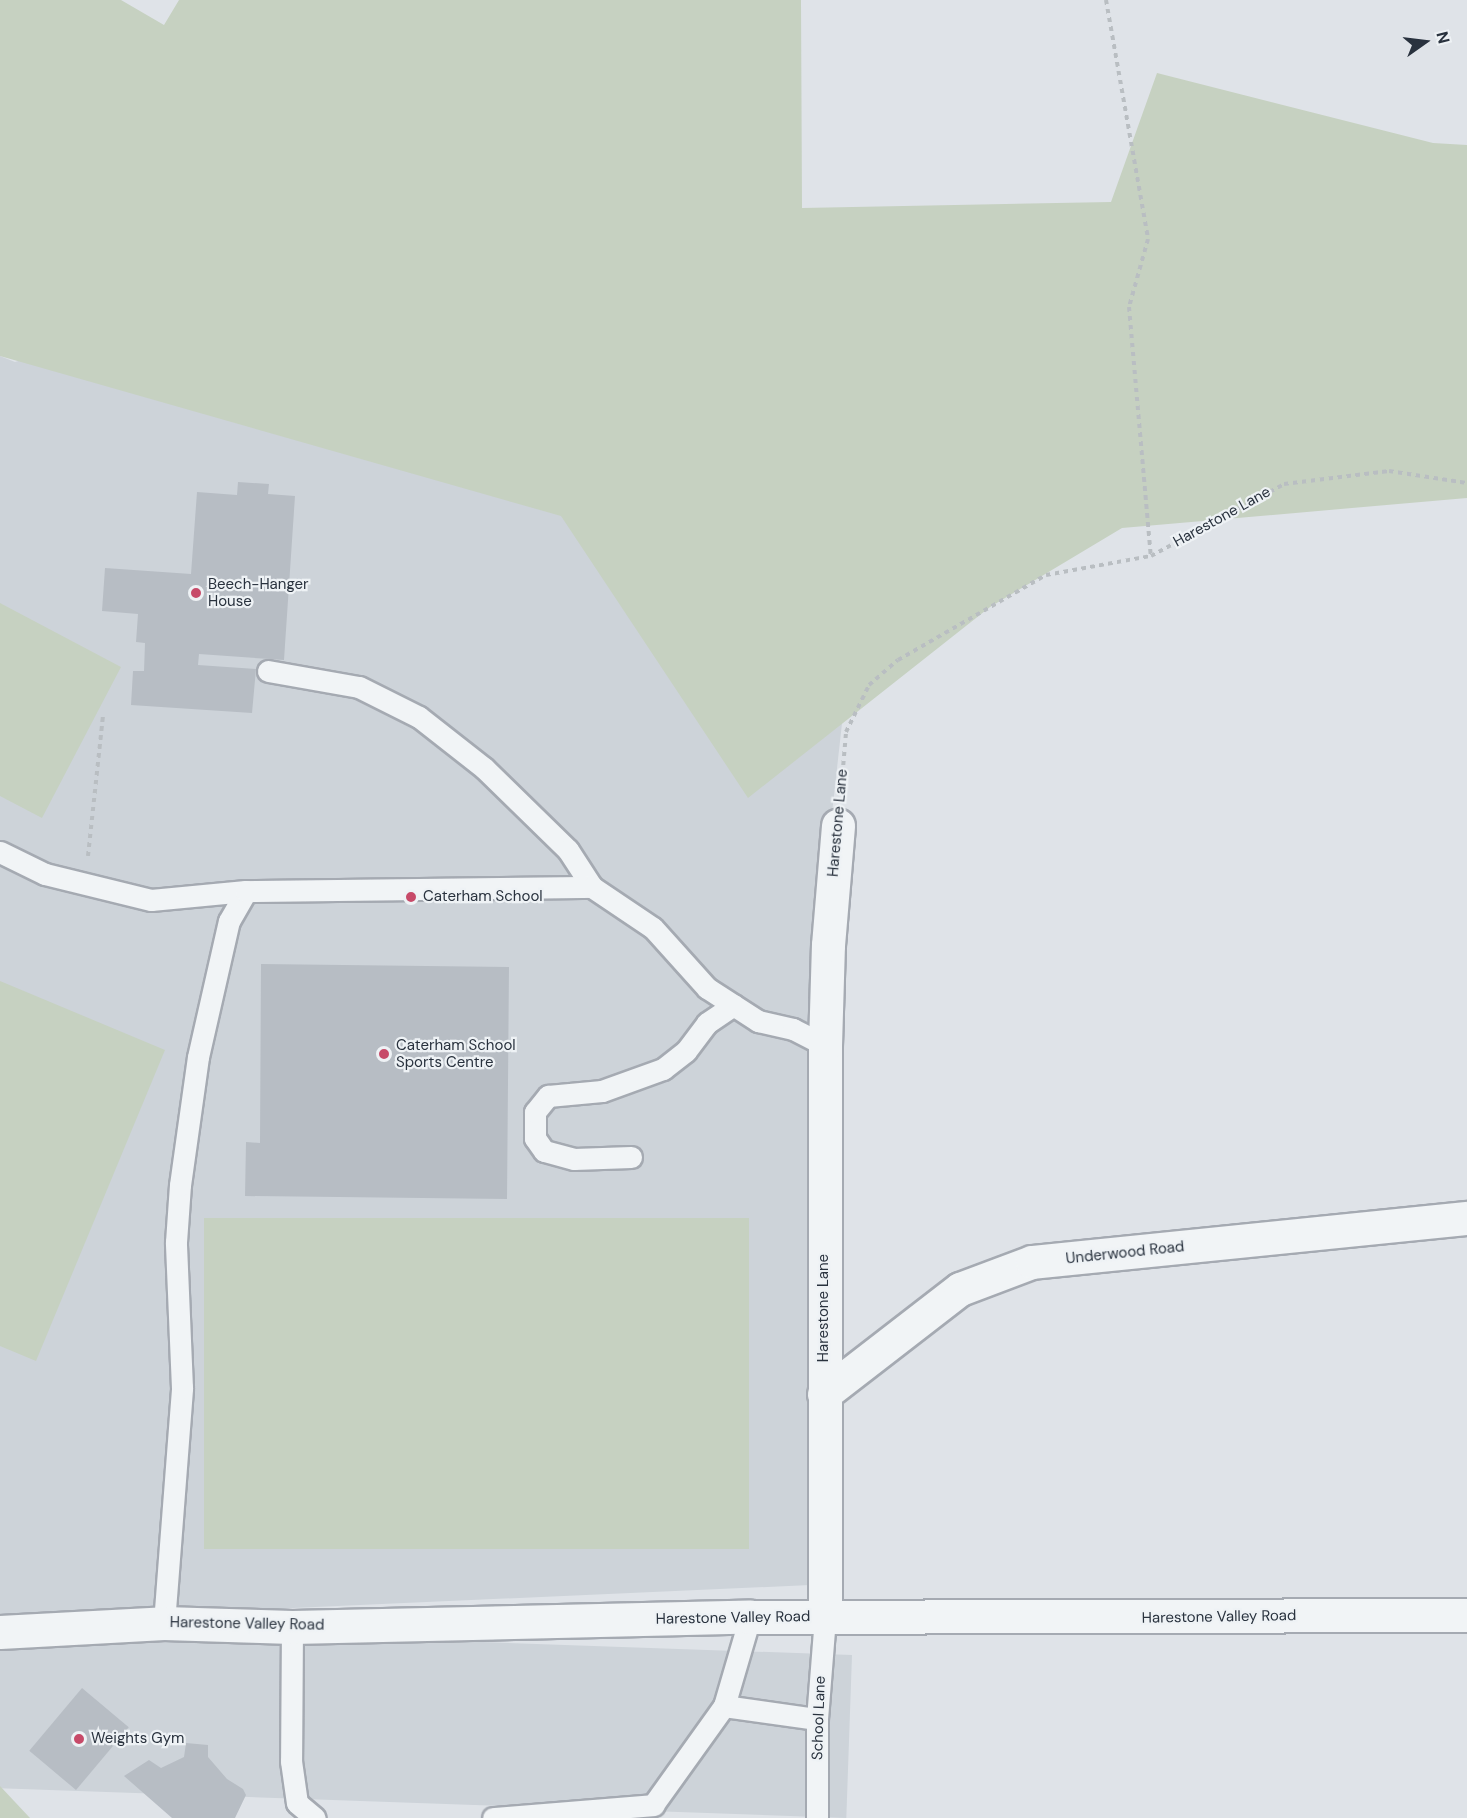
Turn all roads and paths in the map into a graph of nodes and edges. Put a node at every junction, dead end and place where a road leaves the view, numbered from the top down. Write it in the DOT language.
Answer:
graph roads {
  1 [pos="1106,0"];
  2 [pos="1467,483"];
  3 [pos="1151,556"];
  4 [pos="268,671"];
  5 [pos="103,716"];
  6 [pos="838,825"];
  7 [pos="0,852"];
  8 [pos="86,884"];
  9 [pos="592,886"];
  10 [pos="246,891"];
  11 [pos="734,1005"];
  12 [pos="825,1046"];
  13 [pos="632,1157"];
  14 [pos="1467,1218"];
  15 [pos="824,1394"];
  16 [pos="1467,1615"];
  17 [pos="750,1617"];
  18 [pos="825,1617"];
  19 [pos="164,1623"];
  20 [pos="292,1627"];
  21 [pos="0,1632"];
  22 [pos="724,1706"];
  23 [pos="817,1719"];
  24 [pos="315,1818"];
  25 [pos="493,1818"];
  26 [pos="817,1818"];
  1 -- 3 [label="path"];
  2 -- 3 [label="path, Harestone Lane"];
  3 -- 6 [label="path, Harestone Lane"];
  4 -- 9 [label="lane"];
  5 -- 8 [label="path"];
  6 -- 12 [label="street, Harestone Lane"];
  7 -- 8 [label="lane"];
  8 -- 10 [label="lane"];
  9 -- 10 [label="lane"];
  9 -- 11 [label="lane"];
  10 -- 19 [label="lane"];
  11 -- 12 [label="lane"];
  11 -- 13 [label="lane"];
  12 -- 15 [label="street, Harestone Lane"];
  14 -- 15 [label="street, Underwood Road"];
  15 -- 18 [label="street, Harestone Lane"];
  16 -- 18 [label="street, Harestone Valley Road"];
  17 -- 18 [label="street, Harestone Valley Road"];
  17 -- 20 [label="street, Harestone Valley Road"];
  17 -- 22 [label="lane"];
  18 -- 23 [label="lane, School Lane"];
  19 -- 20 [label="street, Harestone Valley Road"];
  19 -- 21 [label="street, Harestone Valley Road"];
  20 -- 24 [label="lane"];
  22 -- 23 [label="lane"];
  22 -- 25 [label="lane"];
  23 -- 26 [label="lane, School Lane"];
}
